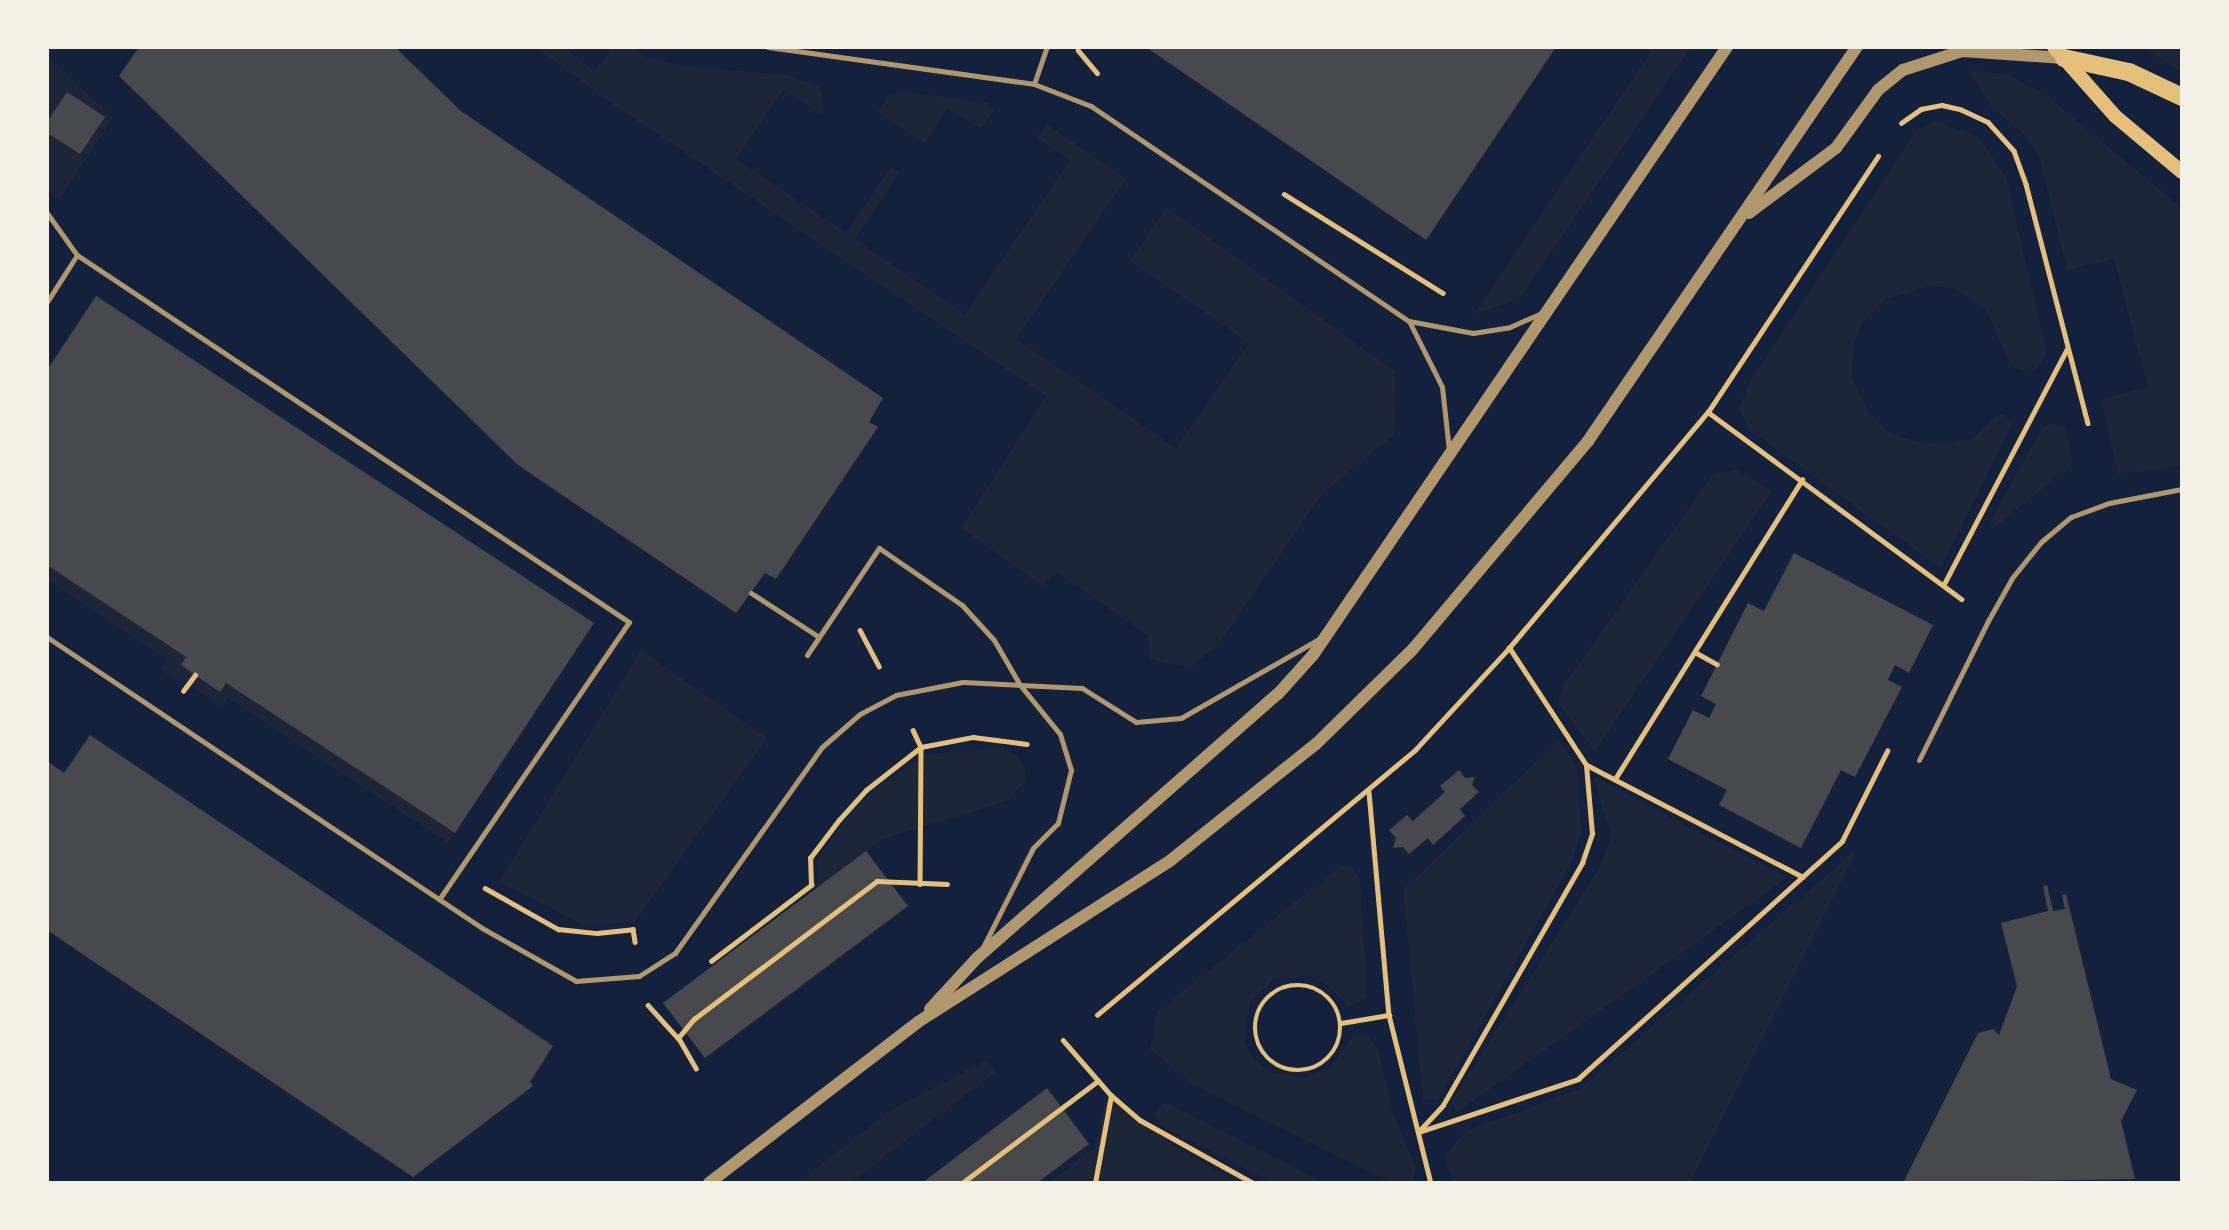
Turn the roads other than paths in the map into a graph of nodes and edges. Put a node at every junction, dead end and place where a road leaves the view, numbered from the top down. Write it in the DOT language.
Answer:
graph roads {
  1 [pos="768,47"];
  2 [pos="1047,47"];
  3 [pos="1727,47"];
  4 [pos="1857,47"];
  5 [pos="2059,53"];
  6 [pos="1034,84"];
  7 [pos="2182,97"];
  8 [pos="2182,172"];
  9 [pos="47,213"];
  10 [pos="1741,219"];
  11 [pos="77,255"];
  12 [pos="47,302"];
  13 [pos="1550,307"];
  14 [pos="1409,321"];
  15 [pos="1449,456"];
  16 [pos="2182,489"];
  17 [pos="751,593"];
  18 [pos="1327,635"];
  19 [pos="47,637"];
  20 [pos="819,637"];
  21 [pos="807,655"];
  22 [pos="1020,685"];
  23 [pos="1919,760"];
  24 [pos="439,899"];
  25 [pos="977,958"];
  26 [pos="918,1022"];
  27 [pos="709,1183"];
  1 -- 6 [label="lane"];
  2 -- 6 [label="lane"];
  3 -- 13 [label="street"];
  4 -- 10 [label="street"];
  5 -- 7 [label="main road"];
  5 -- 8 [label="main road"];
  5 -- 10 [label="street"];
  6 -- 14 [label="lane"];
  9 -- 11 [label="lane"];
  10 -- 26 [label="street"];
  11 -- 12 [label="lane"];
  11 -- 24 [label="lane"];
  13 -- 14 [label="lane"];
  13 -- 15 [label="street"];
  14 -- 15 [label="lane"];
  15 -- 18 [label="street"];
  16 -- 23 [label="lane"];
  17 -- 20 [label="lane"];
  18 -- 22 [label="lane"];
  18 -- 25 [label="street"];
  19 -- 24 [label="lane"];
  20 -- 21 [label="lane"];
  20 -- 22 [label="lane"];
  22 -- 24 [label="lane"];
  22 -- 25 [label="lane"];
  25 -- 26 [label="street"];
  26 -- 27 [label="street"];
}
